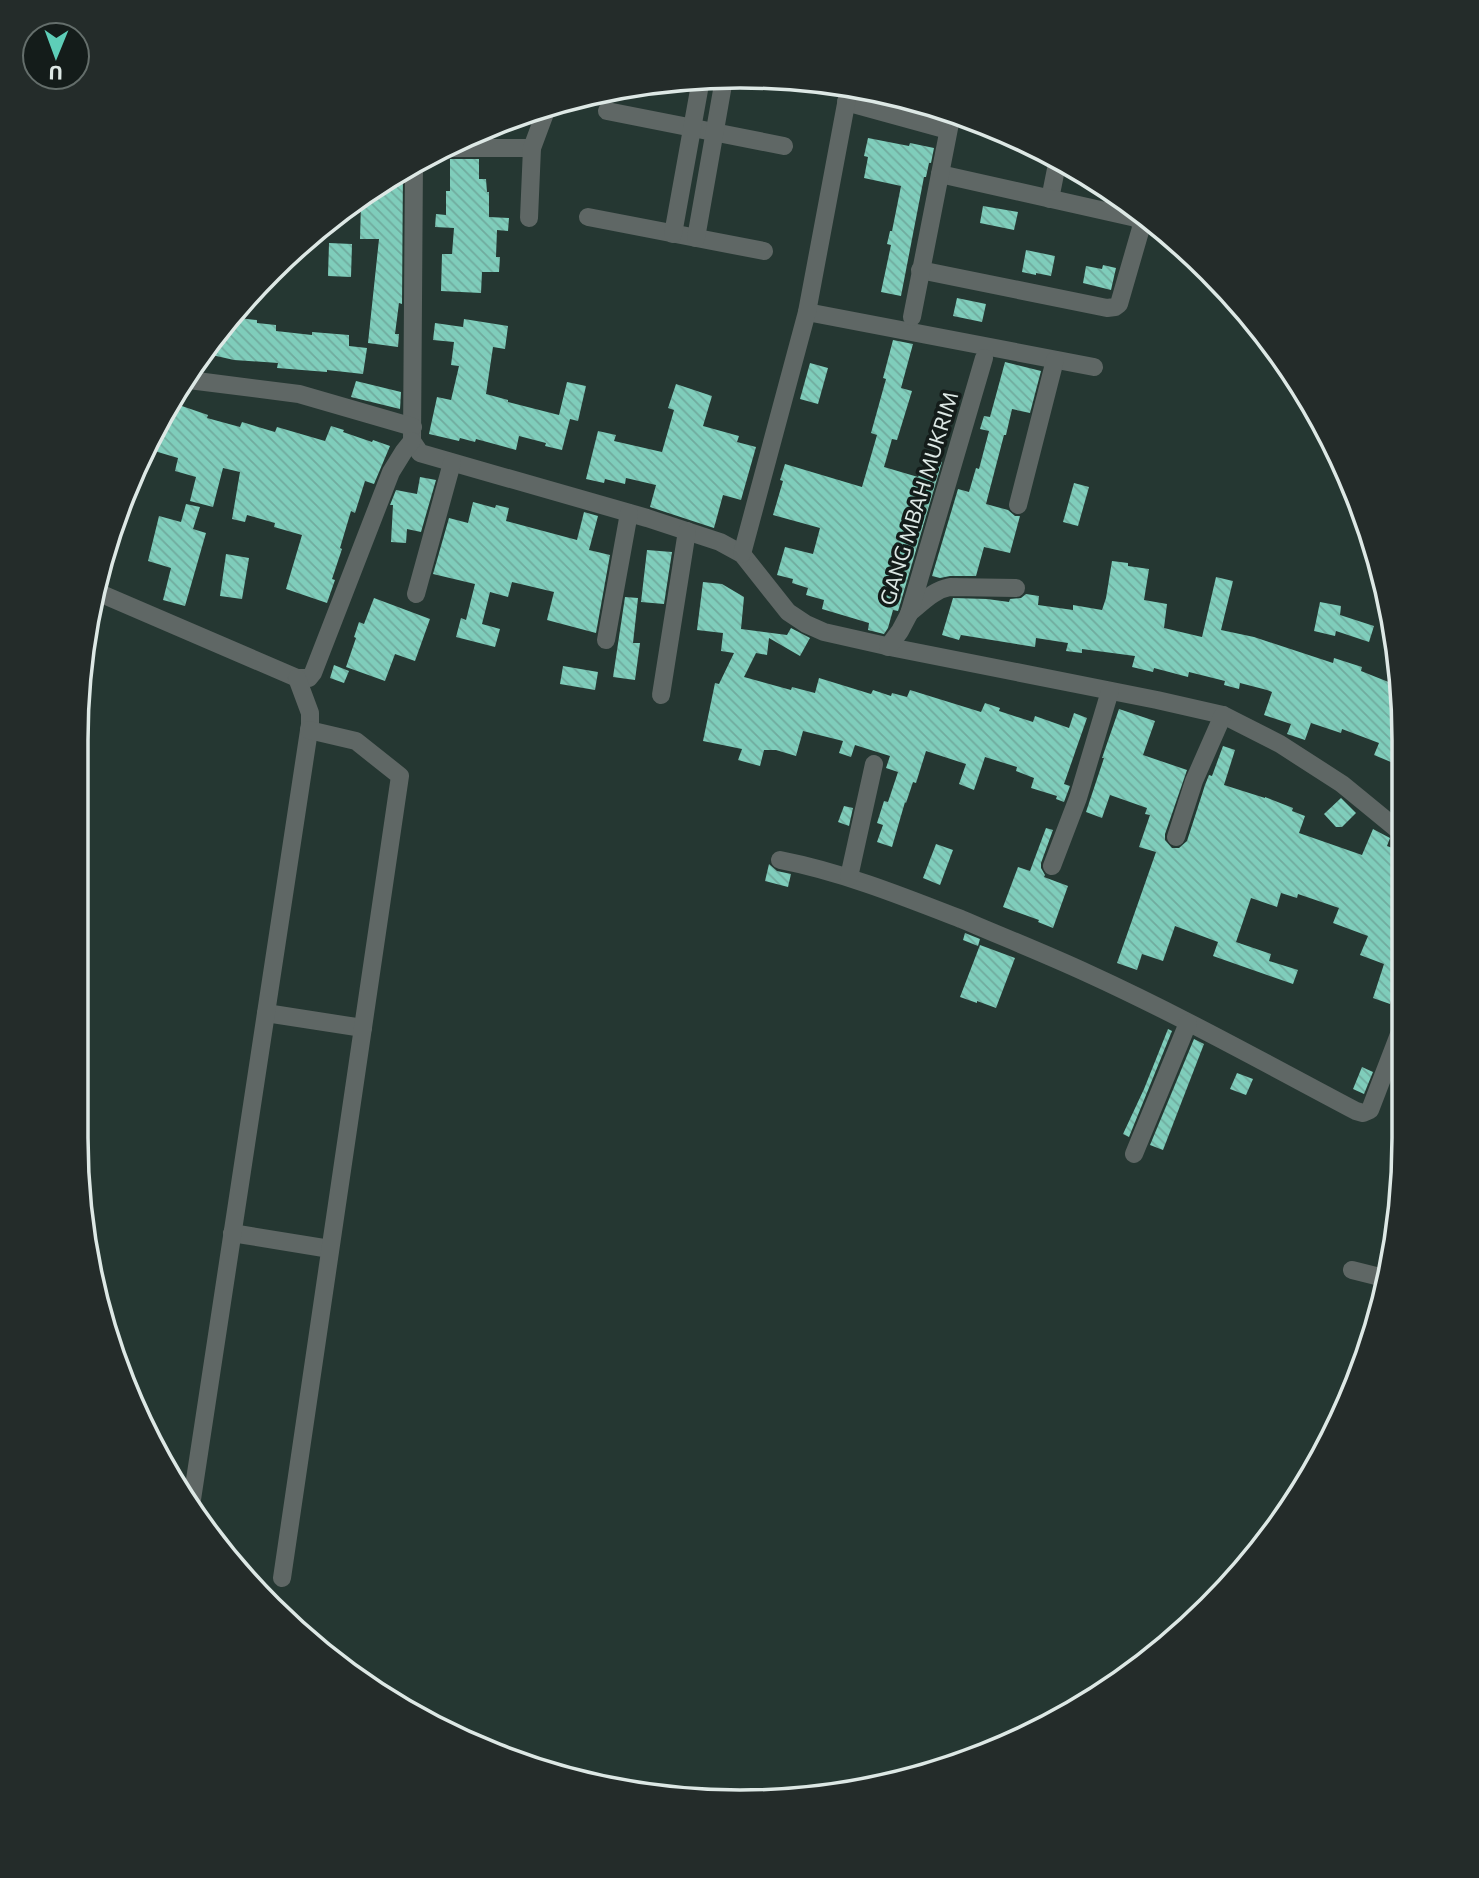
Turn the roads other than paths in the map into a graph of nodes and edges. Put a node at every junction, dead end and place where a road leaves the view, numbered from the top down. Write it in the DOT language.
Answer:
graph roads {
  1 [pos="722,88"];
  2 [pos="699,89"];
  3 [pos="847,97"];
  4 [pos="864,100"];
  5 [pos="607,111"];
  6 [pos="543,118"];
  7 [pos="940,119"];
  8 [pos="950,122"];
  9 [pos="692,128"];
  10 [pos="715,132"];
  11 [pos="483,140"];
  12 [pos="784,146"];
  13 [pos="532,149"];
  14 [pos="1056,170"];
  15 [pos="940,174"];
  16 [pos="414,175"];
  17 [pos="1049,199"];
  18 [pos="1128,216"];
  19 [pos="588,217"];
  20 [pos="529,218"];
  21 [pos="1141,226"];
  22 [pos="673,234"];
  23 [pos="696,238"];
  24 [pos="764,251"];
  25 [pos="920,270"];
  26 [pos="807,312"];
  27 [pos="912,317"];
  28 [pos="984,358"];
  29 [pos="1055,360"];
  30 [pos="1094,367"];
  31 [pos="195,381"];
  32 [pos="412,434"];
  33 [pos="452,463"];
  34 [pos="1018,505"];
  35 [pos="629,513"];
  36 [pos="687,531"];
  37 [pos="732,549"];
  38 [pos="1016,588"];
  39 [pos="416,594"];
  40 [pos="104,595"];
  41 [pos="909,614"];
  42 [pos="606,640"];
  43 [pos="888,647"];
  44 [pos="297,678"];
  45 [pos="1110,691"];
  46 [pos="661,695"];
  47 [pos="1223,715"];
  48 [pos="309,730"];
  49 [pos="874,764"];
  50 [pos="1392,825"];
  51 [pos="1176,837"];
  52 [pos="780,860"];
  53 [pos="1052,866"];
  54 [pos="849,877"];
  55 [pos="266,1013"];
  56 [pos="1188,1023"];
  57 [pos="363,1028"];
  58 [pos="1392,1053"];
  59 [pos="1134,1154"];
  60 [pos="232,1233"];
  61 [pos="330,1249"];
  62 [pos="1352,1270"];
  63 [pos="1377,1276"];
  64 [pos="193,1494"];
  65 [pos="282,1578"];
  1 -- 10 [label="street"];
  2 -- 9 [label="street"];
  3 -- 26 [label="street"];
  4 -- 7 [label="street"];
  5 -- 9 [label="street"];
  6 -- 13 [label="street"];
  8 -- 15 [label="street"];
  9 -- 10 [label="street"];
  9 -- 22 [label="street"];
  10 -- 12 [label="street"];
  10 -- 23 [label="street"];
  11 -- 13 [label="street"];
  13 -- 20 [label="street"];
  14 -- 17 [label="street"];
  15 -- 17 [label="street"];
  15 -- 25 [label="street"];
  16 -- 32 [label="street"];
  17 -- 18 [label="street"];
  19 -- 22 [label="street"];
  21 -- 25 [label="street"];
  22 -- 23 [label="street"];
  23 -- 24 [label="street"];
  25 -- 27 [label="street"];
  26 -- 29 [label="street"];
  26 -- 37 [label="street"];
  28 -- 41 [label="street, GANG MBAH MUKRIM"];
  29 -- 30 [label="street"];
  29 -- 34 [label="street"];
  31 -- 32 [label="street"];
  32 -- 33 [label="street"];
  32 -- 44 [label="street"];
  33 -- 35 [label="street"];
  33 -- 39 [label="street"];
  35 -- 36 [label="street"];
  35 -- 42 [label="street"];
  36 -- 37 [label="street"];
  36 -- 46 [label="street"];
  37 -- 43 [label="street"];
  38 -- 41 [label="street"];
  40 -- 44 [label="street"];
  41 -- 43 [label="street, GANG MBAH MUKRIM"];
  43 -- 45 [label="street"];
  44 -- 48 [label="street"];
  45 -- 47 [label="street"];
  45 -- 53 [label="street"];
  47 -- 50 [label="street"];
  47 -- 51 [label="street"];
  48 -- 55 [label="street"];
  48 -- 57 [label="street"];
  49 -- 54 [label="street"];
  52 -- 54 [label="street"];
  54 -- 56 [label="street"];
  55 -- 57 [label="street"];
  55 -- 60 [label="street"];
  56 -- 58 [label="street"];
  56 -- 59 [label="street"];
  57 -- 61 [label="street"];
  60 -- 61 [label="street"];
  60 -- 64 [label="street"];
  61 -- 65 [label="street"];
  62 -- 63 [label="street"];
}
